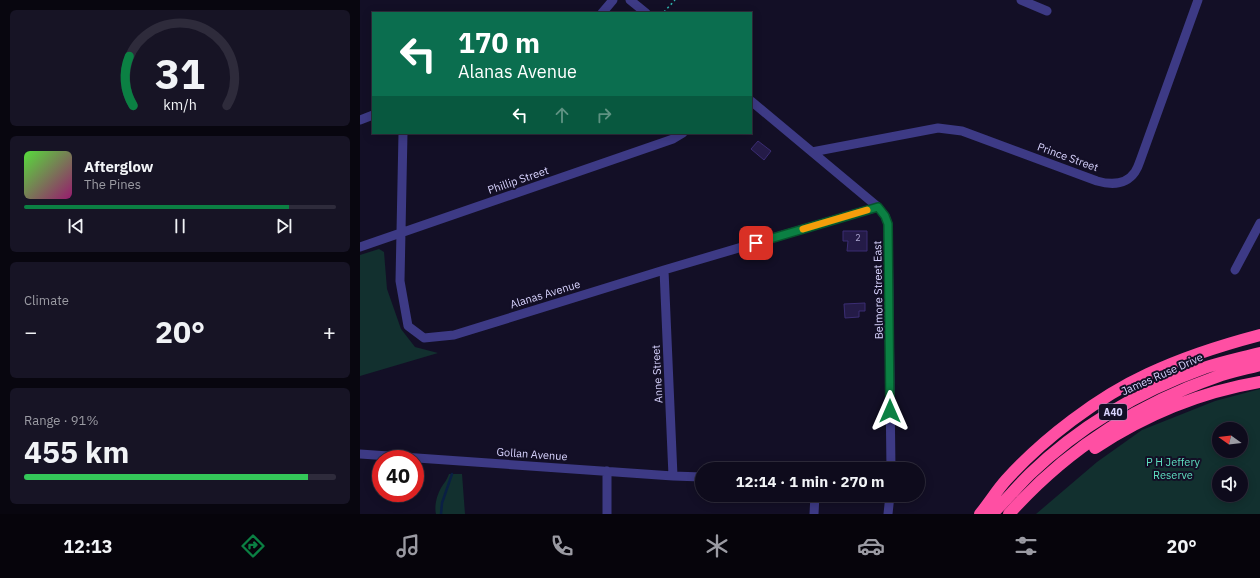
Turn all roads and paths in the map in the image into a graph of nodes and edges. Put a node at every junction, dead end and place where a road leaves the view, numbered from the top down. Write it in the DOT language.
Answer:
graph roads {
  1 [pos="613,0"];
  2 [pos="630,0"];
  3 [pos="675,0"];
  4 [pos="1021,0"];
  5 [pos="1198,0"];
  6 [pos="1047,11"];
  7 [pos="603,12"];
  8 [pos="645,12"];
  9 [pos="664,12"];
  10 [pos="752,103"];
  11 [pos="372,115"];
  12 [pos="360,120"];
  13 [pos="403,134"];
  14 [pos="681,134"];
  15 [pos="812,152"];
  16 [pos="878,207"];
  17 [pos="1260,223"];
  18 [pos="401,232"];
  19 [pos="360,247"];
  20 [pos="664,270"];
  21 [pos="1235,270"];
  22 [pos="1260,335"];
  23 [pos="1260,353"];
  24 [pos="1260,365"];
  25 [pos="1260,382"];
  26 [pos="360,454"];
  27 [pos="891,462"];
  28 [pos="607,471"];
  29 [pos="673,476"];
  30 [pos="695,477"];
  31 [pos="815,502"];
  32 [pos="889,502"];
  33 [pos="607,514"];
  34 [pos="814,514"];
  35 [pos="888,514"];
  36 [pos="980,514"];
  37 [pos="992,514"];
  38 [pos="1009,514"];
  39 [pos="1015,514"];
  1 -- 7 [label="street"];
  2 -- 8 [label="street"];
  3 -- 9 [label="path"];
  4 -- 6 [label="street"];
  5 -- 15 [label="street, Prince Street"];
  10 -- 15 [label="street, Belmore Street East"];
  11 -- 12 [label="street"];
  13 -- 18 [label="street, Alanas Avenue"];
  14 -- 18 [label="street, Phillip Street"];
  15 -- 16 [label="street, Belmore Street East"];
  16 -- 20 [label="street, Alanas Avenue"];
  16 -- 27 [label="street, Belmore Street East"];
  17 -- 21 [label="street"];
  18 -- 19 [label="street, Phillip Street"];
  18 -- 20 [label="street, Alanas Avenue"];
  20 -- 29 [label="street, Anne Street"];
  22 -- 36 [label="highway"];
  23 -- 37 [label="highway, James Ruse Drive / A40"];
  24 -- 38 [label="highway, James Ruse Drive / A40"];
  25 -- 39 [label="highway"];
  26 -- 28 [label="street, Gollan Avenue"];
  28 -- 29 [label="street, Gollan Avenue"];
  28 -- 33 [label="street"];
  29 -- 30 [label="street, Gollan Avenue"];
  31 -- 34 [label="street"];
  32 -- 35 [label="street"];
}
